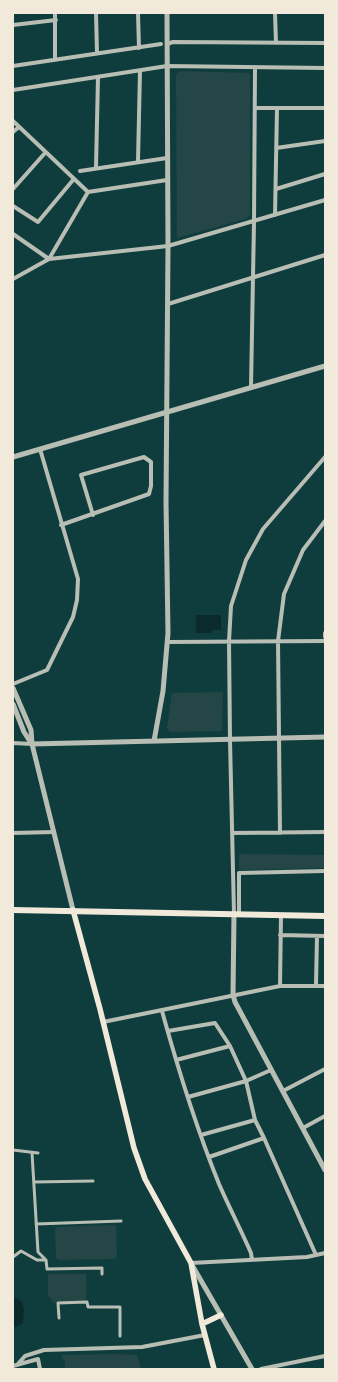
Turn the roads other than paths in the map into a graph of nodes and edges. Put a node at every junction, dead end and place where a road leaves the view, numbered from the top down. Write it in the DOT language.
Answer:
graph roads {
  1 [pos="55,13"];
  2 [pos="96,13"];
  3 [pos="138,13"];
  4 [pos="167,13"];
  5 [pos="275,13"];
  6 [pos="56,20"];
  7 [pos="13,25"];
  8 [pos="276,43"];
  9 [pos="325,43"];
  10 [pos="161,44"];
  11 [pos="167,44"];
  12 [pos="139,48"];
  13 [pos="97,53"];
  14 [pos="55,60"];
  15 [pos="13,66"];
  16 [pos="167,66"];
  17 [pos="254,68"];
  18 [pos="325,68"];
  19 [pos="140,71"];
  20 [pos="98,77"];
  21 [pos="13,90"];
  22 [pos="255,108"];
  23 [pos="277,108"];
  24 [pos="325,108"];
  25 [pos="13,121"];
  26 [pos="19,126"];
  27 [pos="13,132"];
  28 [pos="325,142"];
  29 [pos="276,148"];
  30 [pos="45,153"];
  31 [pos="167,158"];
  32 [pos="138,161"];
  33 [pos="96,167"];
  34 [pos="80,171"];
  35 [pos="325,174"];
  36 [pos="73,180"];
  37 [pos="167,180"];
  38 [pos="13,189"];
  39 [pos="276,189"];
  40 [pos="88,192"];
  41 [pos="325,200"];
  42 [pos="13,206"];
  43 [pos="275,215"];
  44 [pos="254,222"];
  45 [pos="13,234"];
  46 [pos="168,246"];
  47 [pos="325,255"];
  48 [pos="49,259"];
  49 [pos="254,277"];
  50 [pos="13,279"];
  51 [pos="168,304"];
  52 [pos="325,366"];
  53 [pos="251,387"];
  54 [pos="167,412"];
  55 [pos="40,449"];
  56 [pos="13,457"];
  57 [pos="325,457"];
  58 [pos="93,515"];
  59 [pos="325,521"];
  60 [pos="61,525"];
  61 [pos="325,633"];
  62 [pos="325,637"];
  63 [pos="325,640"];
  64 [pos="229,641"];
  65 [pos="278,641"];
  66 [pos="168,642"];
  67 [pos="13,684"];
  68 [pos="13,688"];
  69 [pos="13,704"];
  70 [pos="325,737"];
  71 [pos="280,739"];
  72 [pos="230,740"];
  73 [pos="154,741"];
  74 [pos="13,743"];
  75 [pos="32,744"];
  76 [pos="54,832"];
  77 [pos="325,832"];
  78 [pos="13,833"];
  79 [pos="232,833"];
  80 [pos="280,833"];
  81 [pos="325,871"];
  82 [pos="13,910"];
  83 [pos="73,910"];
  84 [pos="236,914"];
  85 [pos="281,915"];
  86 [pos="325,916"];
  87 [pos="280,935"];
  88 [pos="317,936"];
  89 [pos="325,936"];
  90 [pos="316,985"];
  91 [pos="280,986"];
  92 [pos="325,986"];
  93 [pos="233,995"];
  94 [pos="162,1011"];
  95 [pos="103,1022"];
  96 [pos="168,1031"];
  97 [pos="230,1046"];
  98 [pos="176,1060"];
  99 [pos="325,1069"];
  100 [pos="272,1070"];
  101 [pos="246,1082"];
  102 [pos="283,1091"];
  103 [pos="188,1097"];
  104 [pos="325,1116"];
  105 [pos="255,1120"];
  106 [pos="303,1128"];
  107 [pos="201,1135"];
  108 [pos="264,1138"];
  109 [pos="13,1150"];
  110 [pos="32,1153"];
  111 [pos="38,1153"];
  112 [pos="209,1157"];
  113 [pos="323,1164"];
  114 [pos="325,1170"];
  115 [pos="93,1181"];
  116 [pos="34,1182"];
  117 [pos="121,1221"];
  118 [pos="36,1224"];
  119 [pos="325,1253"];
  120 [pos="316,1255"];
  121 [pos="13,1257"];
  122 [pos="46,1260"];
  123 [pos="252,1260"];
  124 [pos="191,1263"];
  125 [pos="102,1274"];
  126 [pos="221,1315"];
  127 [pos="59,1318"];
  128 [pos="202,1324"];
  129 [pos="205,1335"];
  130 [pos="120,1336"];
  131 [pos="325,1356"];
  132 [pos="16,1367"];
  133 [pos="40,1369"];
  134 [pos="214,1369"];
  135 [pos="252,1369"];
  136 [pos="261,1369"];
  1 -- 6 [label="street"];
  2 -- 13 [label="street"];
  3 -- 12 [label="street"];
  4 -- 11 [label="street"];
  5 -- 8 [label="street"];
  6 -- 7 [label="street"];
  6 -- 14 [label="street"];
  8 -- 9 [label="street"];
  8 -- 11 [label="street"];
  10 -- 12 [label="street"];
  11 -- 16 [label="street"];
  12 -- 13 [label="street"];
  13 -- 14 [label="street"];
  14 -- 15 [label="street"];
  16 -- 17 [label="street"];
  16 -- 19 [label="street"];
  16 -- 31 [label="street"];
  17 -- 18 [label="street"];
  17 -- 22 [label="street"];
  19 -- 20 [label="street"];
  19 -- 32 [label="street"];
  20 -- 21 [label="street"];
  20 -- 33 [label="street"];
  22 -- 23 [label="street"];
  22 -- 44 [label="street"];
  23 -- 24 [label="street"];
  23 -- 29 [label="street"];
  25 -- 26 [label="street"];
  26 -- 27 [label="street"];
  26 -- 30 [label="street"];
  28 -- 29 [label="street"];
  29 -- 39 [label="street"];
  30 -- 36 [label="street"];
  30 -- 38 [label="street"];
  31 -- 32 [label="street"];
  31 -- 37 [label="street"];
  32 -- 33 [label="street"];
  33 -- 34 [label="street"];
  35 -- 39 [label="street"];
  36 -- 40 [label="street"];
  36 -- 42 [label="street"];
  37 -- 40 [label="street"];
  37 -- 46 [label="street"];
  39 -- 43 [label="street"];
  40 -- 48 [label="street"];
  41 -- 43 [label="street"];
  43 -- 44 [label="street"];
  44 -- 46 [label="street"];
  44 -- 49 [label="street"];
  45 -- 48 [label="street"];
  46 -- 48 [label="street"];
  46 -- 51 [label="street"];
  47 -- 49 [label="street"];
  48 -- 50 [label="street"];
  49 -- 51 [label="street"];
  49 -- 53 [label="street"];
  51 -- 54 [label="street"];
  52 -- 53 [label="street"];
  53 -- 54 [label="street"];
  54 -- 55 [label="street"];
  54 -- 66 [label="street"];
  55 -- 56 [label="street"];
  55 -- 60 [label="street"];
  57 -- 64 [label="street"];
  58 -- 58 [label="street"];
  58 -- 60 [label="street"];
  59 -- 65 [label="street"];
  60 -- 67 [label="street"];
  61 -- 62 [label="street"];
  63 -- 65 [label="street"];
  64 -- 65 [label="street"];
  64 -- 66 [label="street"];
  64 -- 72 [label="street"];
  65 -- 71 [label="street"];
  66 -- 73 [label="street"];
  68 -- 75 [label="street"];
  69 -- 75 [label="street"];
  70 -- 71 [label="street"];
  71 -- 72 [label="street"];
  71 -- 80 [label="street"];
  72 -- 73 [label="street"];
  72 -- 79 [label="street"];
  73 -- 75 [label="street"];
  74 -- 75 [label="street"];
  75 -- 76 [label="street"];
  76 -- 78 [label="street"];
  76 -- 83 [label="street"];
  77 -- 80 [label="street"];
  79 -- 80 [label="street"];
  79 -- 84 [label="street"];
  81 -- 84 [label="street"];
  82 -- 83 [label="main road"];
  83 -- 84 [label="main road"];
  83 -- 95 [label="main road"];
  84 -- 85 [label="main road"];
  84 -- 93 [label="street"];
  85 -- 86 [label="main road"];
  85 -- 87 [label="street"];
  87 -- 88 [label="street"];
  87 -- 91 [label="street"];
  88 -- 89 [label="street"];
  88 -- 90 [label="street"];
  90 -- 91 [label="street"];
  90 -- 92 [label="street"];
  91 -- 93 [label="street"];
  93 -- 94 [label="street"];
  93 -- 100 [label="street"];
  94 -- 95 [label="street"];
  94 -- 96 [label="street"];
  95 -- 124 [label="main road"];
  96 -- 97 [label="street"];
  96 -- 98 [label="street"];
  97 -- 98 [label="street"];
  97 -- 101 [label="street"];
  98 -- 103 [label="street"];
  99 -- 102 [label="street"];
  100 -- 101 [label="street"];
  100 -- 102 [label="street"];
  101 -- 103 [label="street"];
  101 -- 105 [label="street"];
  102 -- 106 [label="street"];
  103 -- 107 [label="street"];
  104 -- 106 [label="street"];
  105 -- 107 [label="street"];
  105 -- 108 [label="street"];
  106 -- 113 [label="street"];
  107 -- 112 [label="street"];
  108 -- 112 [label="street"];
  108 -- 120 [label="street"];
  109 -- 110 [label="street"];
  110 -- 111 [label="street"];
  110 -- 116 [label="street"];
  112 -- 123 [label="street"];
  113 -- 114 [label="street"];
  115 -- 116 [label="street"];
  116 -- 118 [label="street"];
  117 -- 118 [label="street"];
  118 -- 122 [label="street"];
  119 -- 120 [label="street"];
  120 -- 123 [label="street"];
  121 -- 122 [label="street"];
  122 -- 125 [label="street"];
  123 -- 124 [label="street"];
  124 -- 126 [label="street"];
  124 -- 128 [label="main road"];
  126 -- 128 [label="main road"];
  126 -- 135 [label="street"];
  127 -- 130 [label="street"];
  128 -- 129 [label="main road"];
  129 -- 132 [label="street"];
  129 -- 134 [label="main road"];
  131 -- 136 [label="street"];
  132 -- 133 [label="street"];
}
